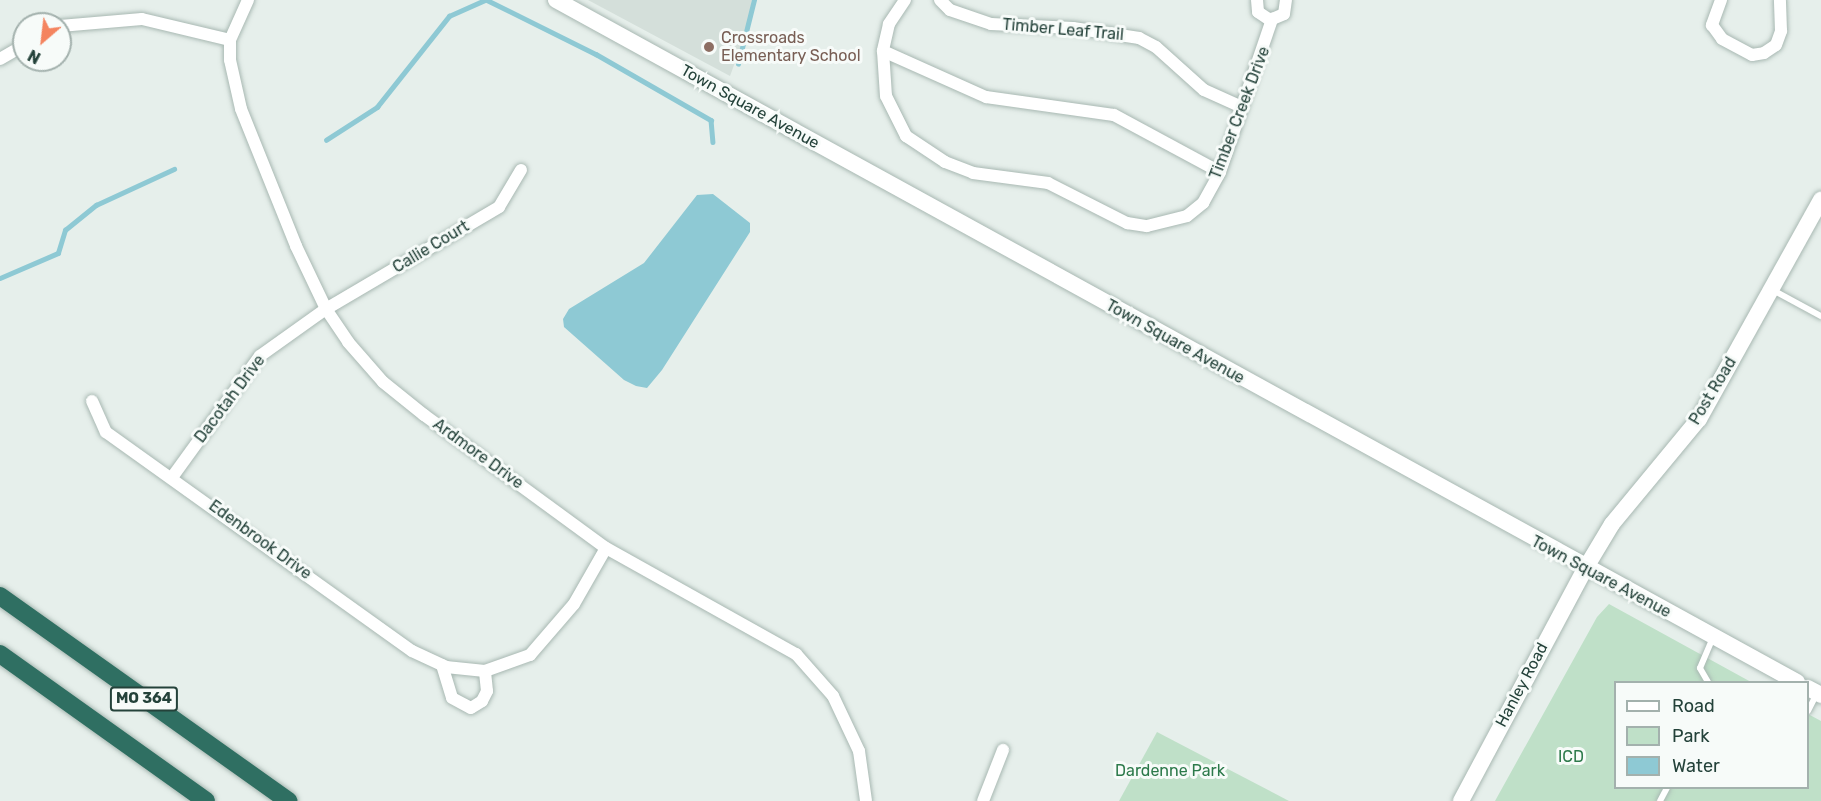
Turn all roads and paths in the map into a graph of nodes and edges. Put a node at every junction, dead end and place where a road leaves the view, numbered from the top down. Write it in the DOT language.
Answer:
graph roads {
  1 [pos="248,0"];
  2 [pos="556,0"];
  3 [pos="905,0"];
  4 [pos="940,0"];
  5 [pos="1257,0"];
  6 [pos="1286,0"];
  7 [pos="1720,0"];
  8 [pos="1780,0"];
  9 [pos="1272,20"];
  10 [pos="72,25"];
  11 [pos="230,40"];
  12 [pos="883,51"];
  13 [pos="1242,107"];
  14 [pos="521,170"];
  15 [pos="1220,172"];
  16 [pos="1821,200"];
  17 [pos="1771,289"];
  18 [pos="326,309"];
  19 [pos="1821,316"];
  20 [pos="92,401"];
  21 [pos="173,476"];
  22 [pos="606,548"];
  23 [pos="1585,569"];
  24 [pos="0,596"];
  25 [pos="1713,638"];
  26 [pos="0,654"];
  27 [pos="442,665"];
  28 [pos="485,671"];
  29 [pos="1707,681"];
  30 [pos="1795,681"];
  31 [pos="1815,692"];
  32 [pos="1809,708"];
  33 [pos="1004,750"];
  34 [pos="207,801"];
  35 [pos="288,801"];
  36 [pos="866,801"];
  37 [pos="983,801"];
  38 [pos="1461,801"];
  1 -- 11 [label="street, Ardmore Drive"];
  2 -- 23 [label="main road, Town Square Avenue"];
  3 -- 12 [label="street, Timber Creek Drive"];
  4 -- 13 [label="street, Timber Leaf Trail"];
  5 -- 9 [label="street"];
  6 -- 9 [label="street, Timber Creek Drive"];
  7 -- 8 [label="street"];
  9 -- 13 [label="street, Timber Creek Drive"];
  10 -- 11 [label="street"];
  11 -- 18 [label="street, Ardmore Drive"];
  12 -- 15 [label="street"];
  12 -- 15 [label="street, Timber Creek Drive"];
  13 -- 15 [label="street, Timber Creek Drive"];
  14 -- 18 [label="street, Callie Court"];
  16 -- 17 [label="main road, Post Road"];
  17 -- 19 [label="lane"];
  17 -- 23 [label="main road, Post Road"];
  18 -- 21 [label="street, Dacotah Drive"];
  18 -- 22 [label="street, Ardmore Drive"];
  20 -- 21 [label="street, Edenbrook Drive"];
  21 -- 27 [label="street, Edenbrook Drive"];
  22 -- 28 [label="street, Edenbrook Drive"];
  22 -- 36 [label="street, Ardmore Drive"];
  23 -- 25 [label="main road, Town Square Avenue"];
  23 -- 38 [label="main road, Hanley Road"];
  24 -- 35 [label="highway, MO 364"];
  25 -- 29 [label="lane"];
  25 -- 30 [label="main road, Town Square Avenue"];
  26 -- 34 [label="highway, MO 364"];
  27 -- 28 [label="street, Edenbrook Drive"];
  27 -- 28 [label="street"];
  31 -- 32 [label="lane"];
  33 -- 37 [label="street"];
}
